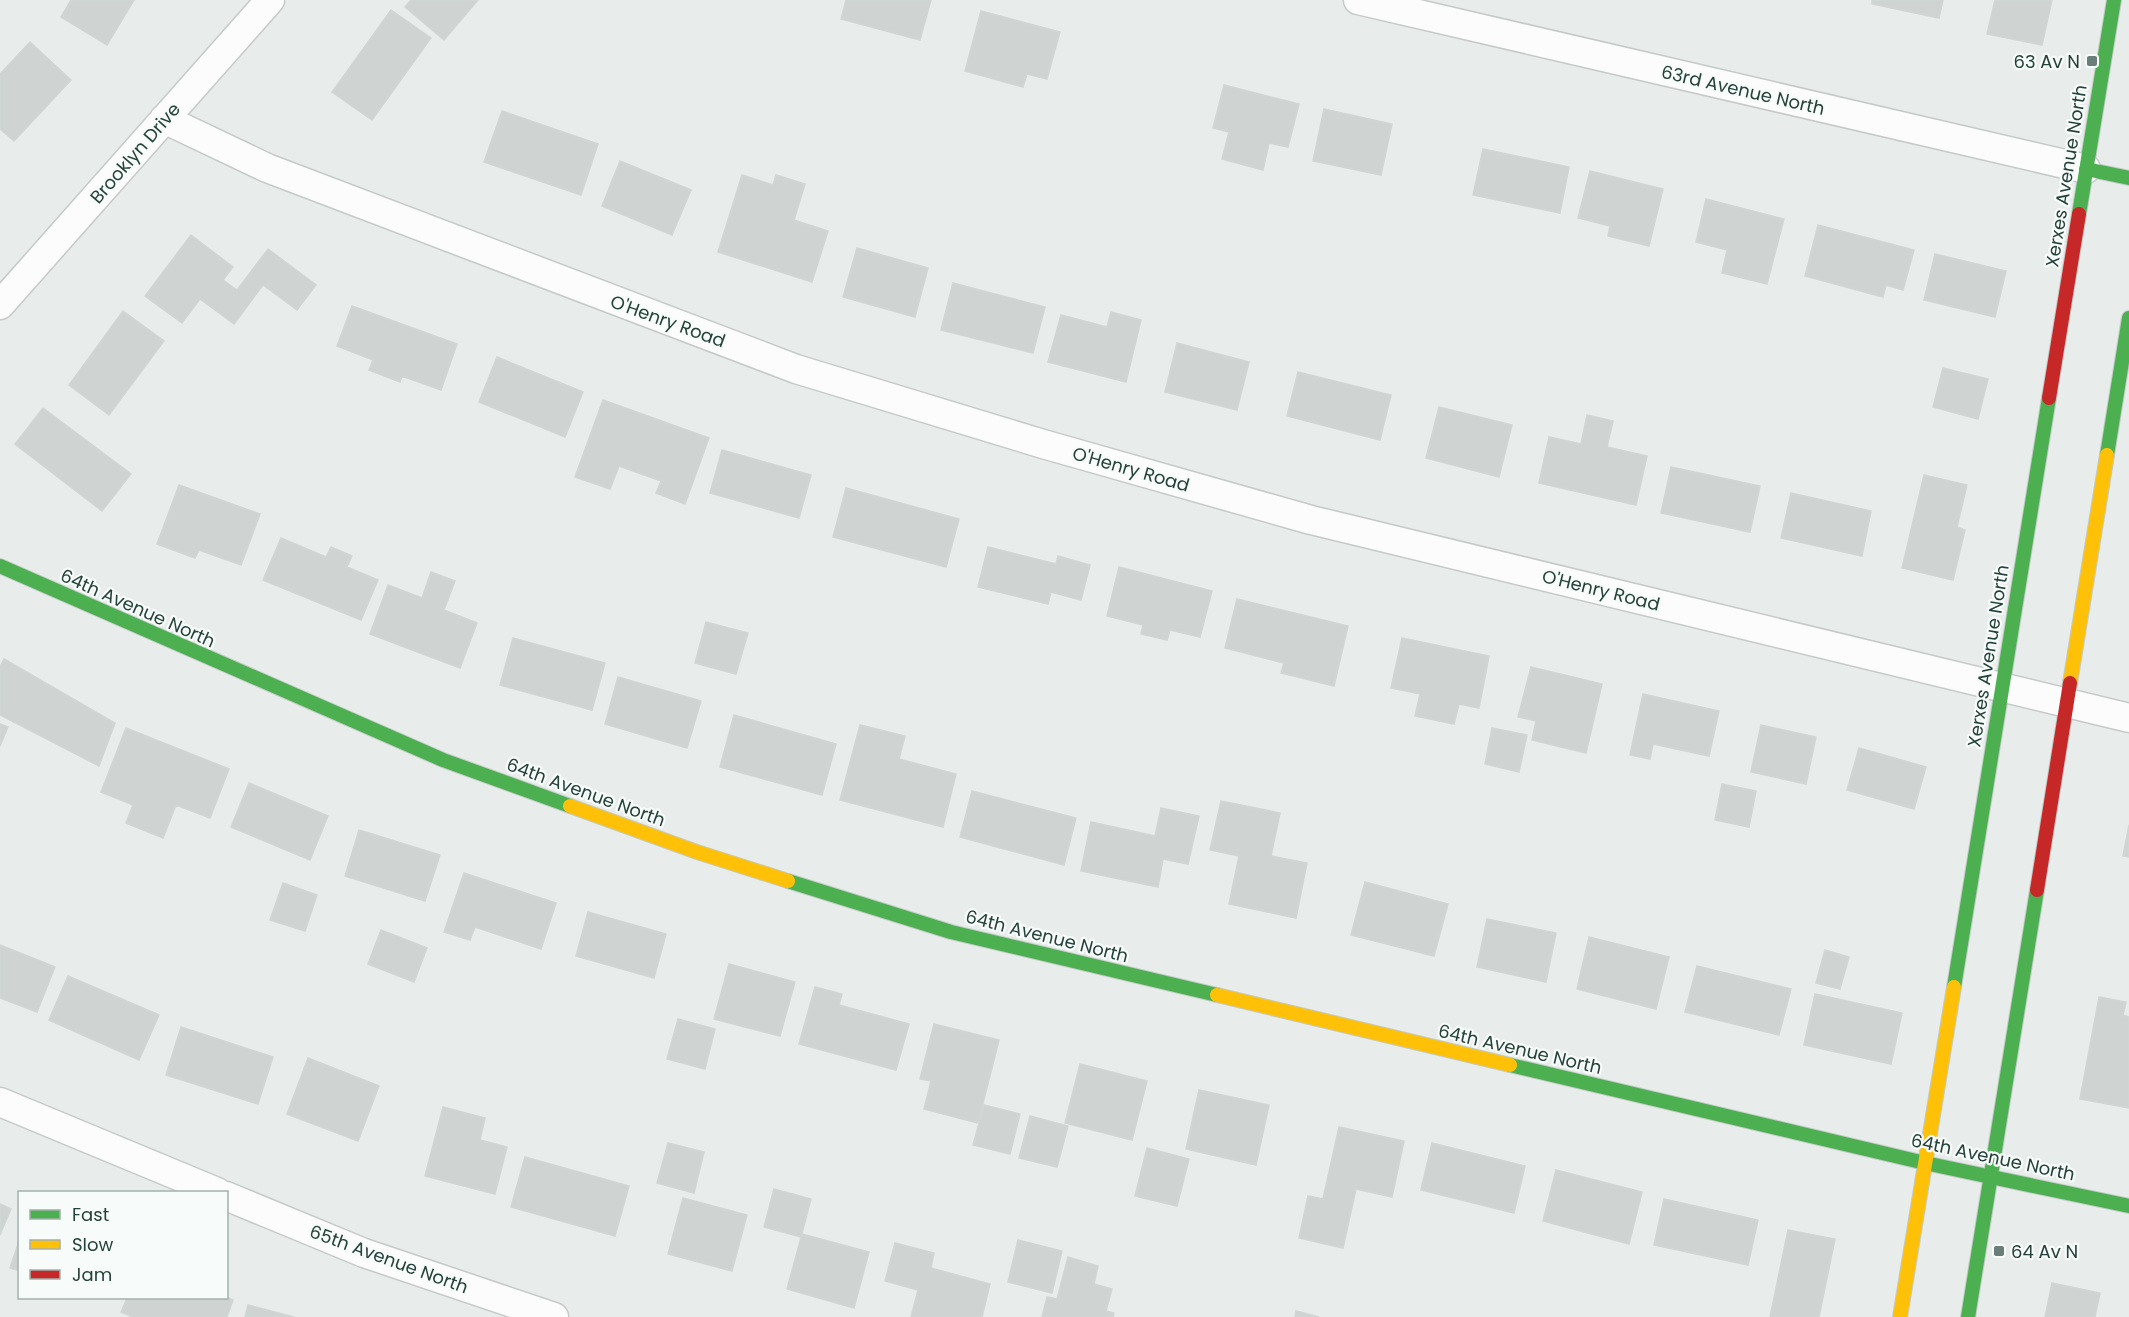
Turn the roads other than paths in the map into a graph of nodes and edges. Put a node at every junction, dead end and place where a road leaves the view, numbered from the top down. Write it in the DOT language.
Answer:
graph roads {
  1 [pos="270,0"];
  2 [pos="1358,0"];
  3 [pos="2114,0"];
  4 [pos="164,119"];
  5 [pos="2086,169"];
  6 [pos="2129,178"];
  7 [pos="0,305"];
  8 [pos="2129,318"];
  9 [pos="0,566"];
  10 [pos="2001,687"];
  11 [pos="2067,704"];
  12 [pos="2129,718"];
  13 [pos="0,1102"];
  14 [pos="1925,1162"];
  15 [pos="1991,1178"];
  16 [pos="215,1191"];
  17 [pos="228,1197"];
  18 [pos="2129,1206"];
  19 [pos="554,1317"];
  20 [pos="1900,1317"];
  21 [pos="1968,1317"];
  1 -- 4 [label="street, Brooklyn Drive"];
  2 -- 5 [label="street, 63rd Avenue North"];
  3 -- 5 [label="street, Xerxes Avenue North"];
  4 -- 7 [label="street, Brooklyn Drive"];
  4 -- 10 [label="street, O'Henry Road"];
  5 -- 6 [label="street, 63rd Avenue North"];
  5 -- 10 [label="street, Xerxes Avenue North"];
  8 -- 11 [label="street"];
  9 -- 14 [label="street, 64th Avenue North"];
  10 -- 11 [label="street, O'Henry Road"];
  10 -- 14 [label="street, Xerxes Avenue North"];
  11 -- 12 [label="street, O'Henry Road"];
  11 -- 15 [label="street"];
  13 -- 16 [label="street"];
  14 -- 15 [label="street, 64th Avenue North"];
  14 -- 20 [label="street, Xerxes Avenue North"];
  15 -- 18 [label="street, 64th Avenue North"];
  15 -- 21 [label="street"];
  17 -- 19 [label="street, 65th Avenue North"];
}
